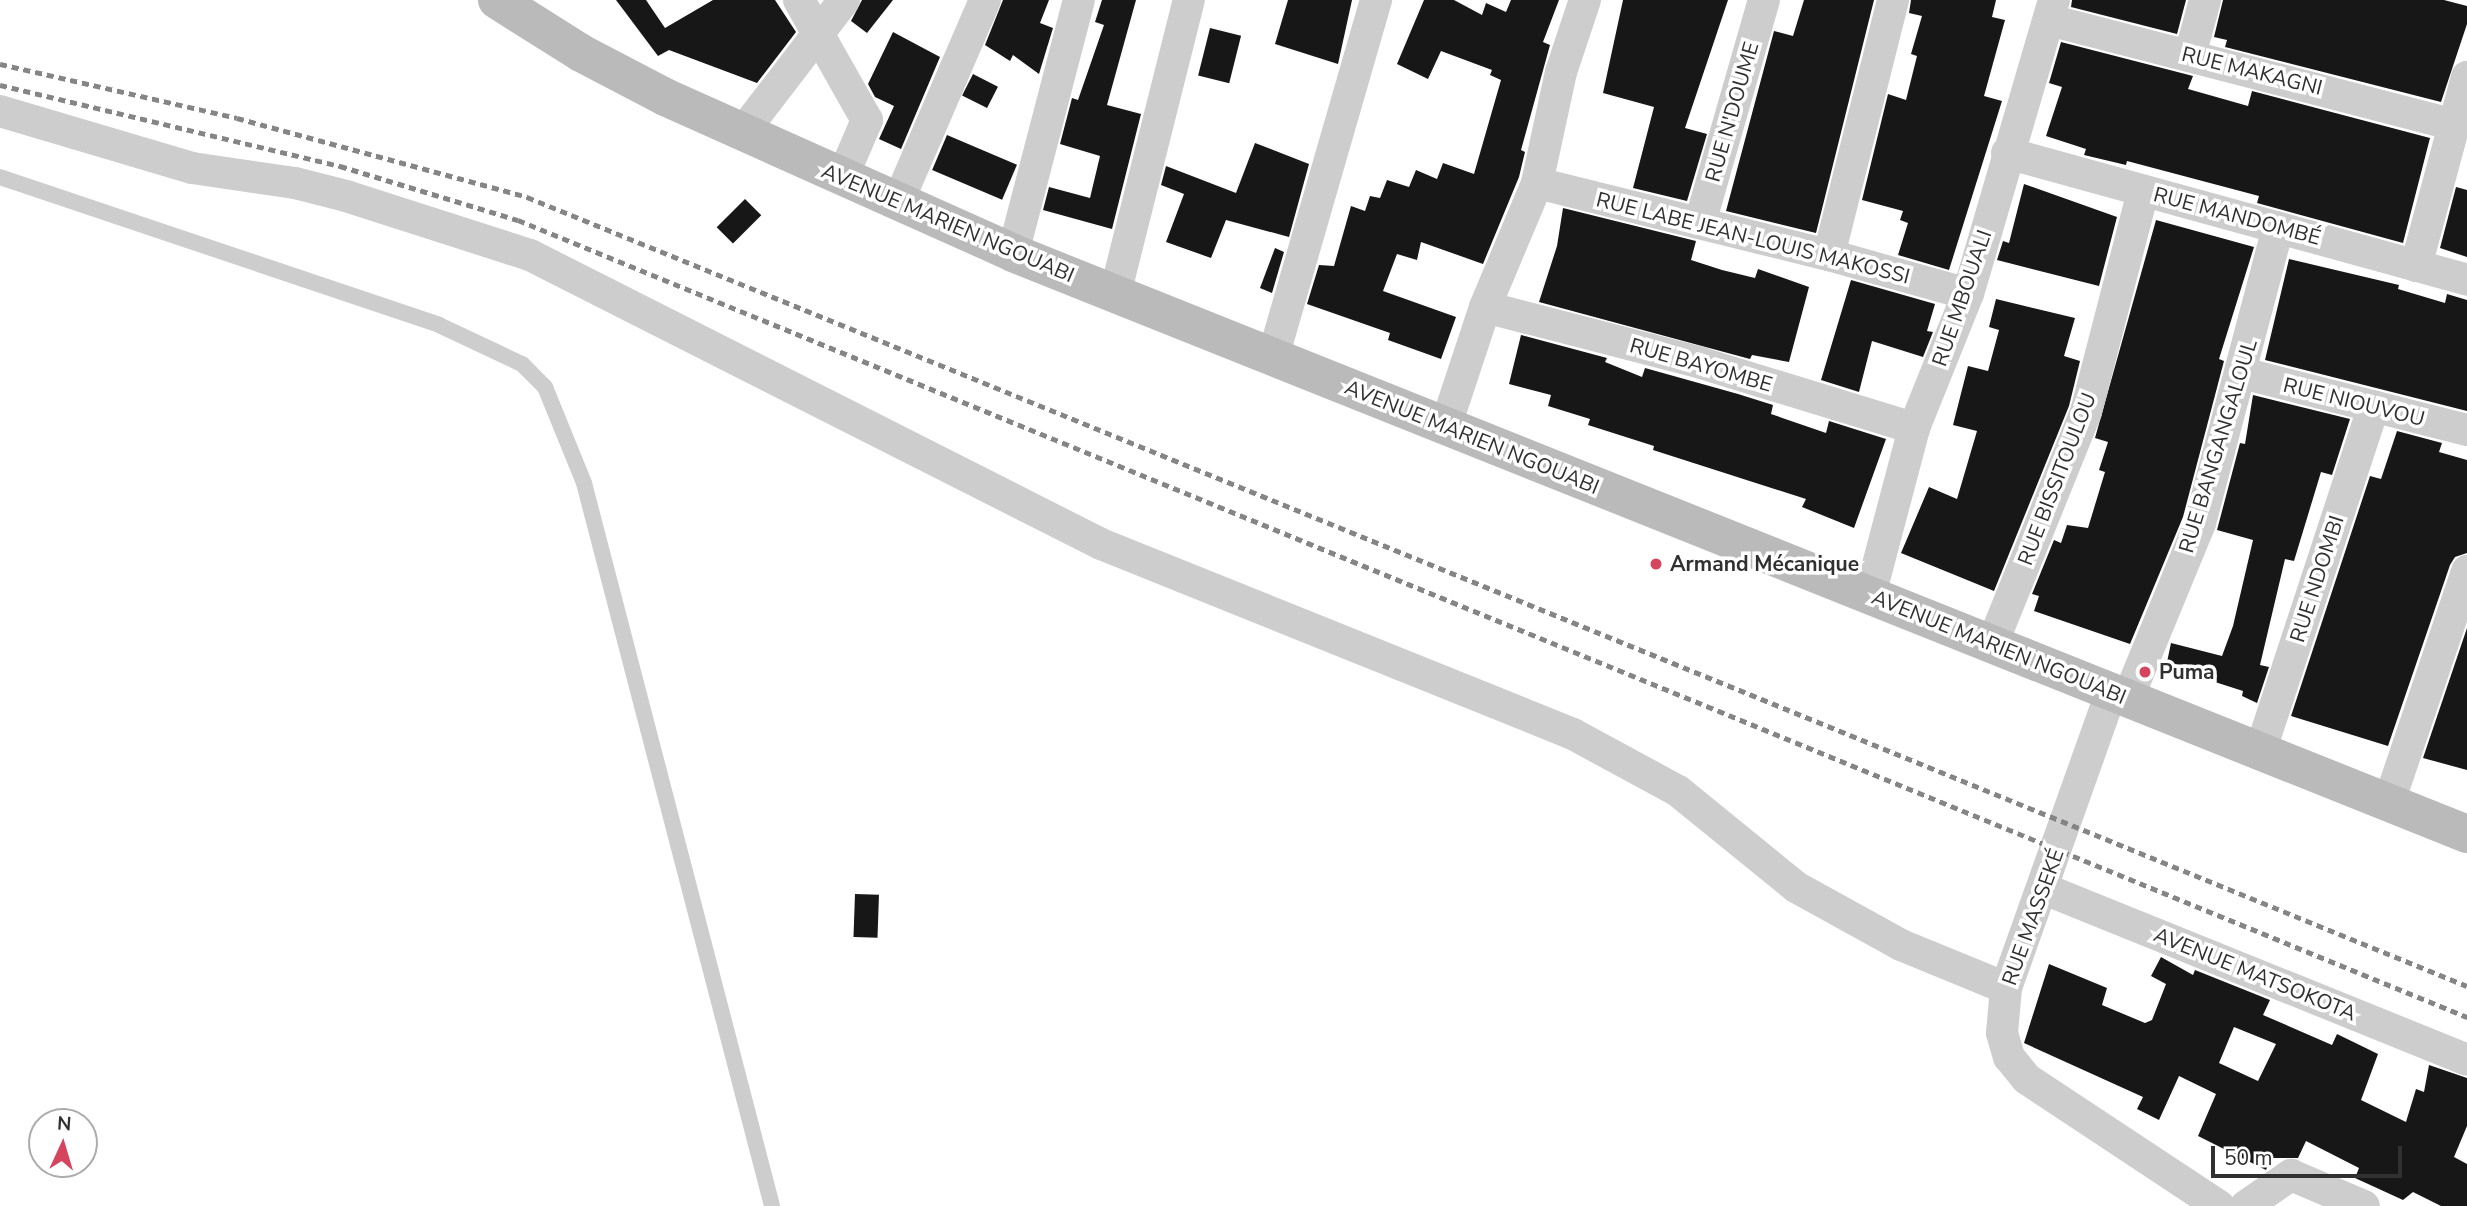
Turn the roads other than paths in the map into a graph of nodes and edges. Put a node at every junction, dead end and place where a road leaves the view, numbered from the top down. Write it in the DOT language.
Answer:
graph roads {
  1 [pos="799,0"];
  2 [pos="844,0"];
  3 [pos="985,0"];
  4 [pos="1079,0"];
  5 [pos="1189,0"];
  6 [pos="1376,0"];
  7 [pos="1585,0"];
  8 [pos="1764,0"];
  9 [pos="1894,0"];
  10 [pos="2205,0"];
  11 [pos="516,5"];
  12 [pos="2051,10"];
  13 [pos="820,31"];
  14 [pos="2190,55"];
  15 [pos="2467,77"];
  16 [pos="0,111"];
  17 [pos="2455,125"];
  18 [pos="743,133"];
  19 [pos="2007,153"];
  20 [pos="0,177"];
  21 [pos="842,178"];
  22 [pos="1536,183"];
  23 [pos="2143,191"];
  24 [pos="898,202"];
  25 [pos="1700,223"];
  26 [pos="2278,228"];
  27 [pos="1013,253"];
  28 [pos="1829,254"];
  29 [pos="2416,266"];
  30 [pos="2467,280"];
  31 [pos="1115,294"];
  32 [pos="1968,294"];
  33 [pos="1485,307"];
  34 [pos="1273,357"];
  35 [pos="2242,373"];
  36 [pos="2374,406"];
  37 [pos="1445,428"];
  38 [pos="1914,428"];
  39 [pos="2467,430"];
  40 [pos="2467,571"];
  41 [pos="1870,594"];
  42 [pos="1993,642"];
  43 [pos="2119,696"];
  44 [pos="2260,752"];
  45 [pos="2389,802"];
  46 [pos="2467,834"];
  47 [pos="2042,888"];
  48 [pos="2006,988"];
  49 [pos="2467,1060"];
  50 [pos="772,1206"];
  51 [pos="2219,1206"];
  52 [pos="2246,1206"];
  53 [pos="2364,1206"];
  1 -- 13 [label="street"];
  2 -- 13 [label="street"];
  3 -- 24 [label="street"];
  4 -- 27 [label="street"];
  5 -- 31 [label="street"];
  6 -- 34 [label="street"];
  7 -- 22 [label="street"];
  8 -- 25 [label="street, RUE N'DOUME"];
  9 -- 28 [label="street"];
  10 -- 14 [label="street"];
  11 -- 18 [label="street, AVENUE MARIEN NGOUABI"];
  12 -- 14 [label="street, RUE MAKAGNI"];
  12 -- 19 [label="street, RUE MBOUALI"];
  13 -- 18 [label="street"];
  13 -- 21 [label="street"];
  14 -- 17 [label="street, RUE MAKAGNI"];
  15 -- 17 [label="street"];
  16 -- 48 [label="street"];
  17 -- 29 [label="street"];
  18 -- 21 [label="street, AVENUE MARIEN NGOUABI"];
  19 -- 23 [label="street, RUE MANDOMBÉ"];
  19 -- 32 [label="street, RUE MBOUALI"];
  20 -- 50 [label="lane"];
  21 -- 24 [label="street, AVENUE MARIEN NGOUABI"];
  22 -- 25 [label="street, RUE LABE JEAN-LOUIS MAKOSSI"];
  22 -- 33 [label="street"];
  23 -- 26 [label="street, RUE MANDOMBÉ"];
  23 -- 42 [label="street, RUE BISSITOULOU"];
  24 -- 27 [label="street, AVENUE MARIEN NGOUABI"];
  25 -- 28 [label="street, RUE LABE JEAN-LOUIS MAKOSSI"];
  26 -- 29 [label="street, RUE MANDOMBÉ"];
  26 -- 35 [label="street, RUE BANGANGALOUL"];
  27 -- 31 [label="street, AVENUE MARIEN NGOUABI"];
  28 -- 32 [label="street, RUE LABE JEAN-LOUIS MAKOSSI"];
  29 -- 30 [label="street, RUE MANDOMBÉ"];
  31 -- 34 [label="street, AVENUE MARIEN NGOUABI"];
  32 -- 38 [label="street, RUE MBOUALI"];
  33 -- 37 [label="street"];
  33 -- 38 [label="street, RUE BAYOMBE"];
  34 -- 37 [label="street, AVENUE MARIEN NGOUABI"];
  35 -- 36 [label="street, RUE NIOUVOU"];
  35 -- 43 [label="street, RUE BANGANGALOUL"];
  36 -- 39 [label="street, RUE NIOUVOU"];
  36 -- 44 [label="street, RUE NDOMBI"];
  37 -- 41 [label="street, AVENUE MARIEN NGOUABI"];
  38 -- 41 [label="street, RUE MBOUALI"];
  40 -- 45 [label="street"];
  41 -- 42 [label="street, AVENUE MARIEN NGOUABI"];
  42 -- 43 [label="street, AVENUE MARIEN NGOUABI"];
  43 -- 44 [label="street, AVENUE MARIEN NGOUABI"];
  43 -- 47 [label="street, RUE MASSEKÉ"];
  44 -- 45 [label="street, AVENUE MARIEN NGOUABI"];
  45 -- 46 [label="street, AVENUE MARIEN NGOUABI"];
  47 -- 48 [label="street, RUE MASSEKÉ"];
  47 -- 49 [label="street, AVENUE MATSOKOTA"];
  48 -- 51 [label="street, RUE MASSEKÉ"];
  52 -- 53 [label="street"];
}
